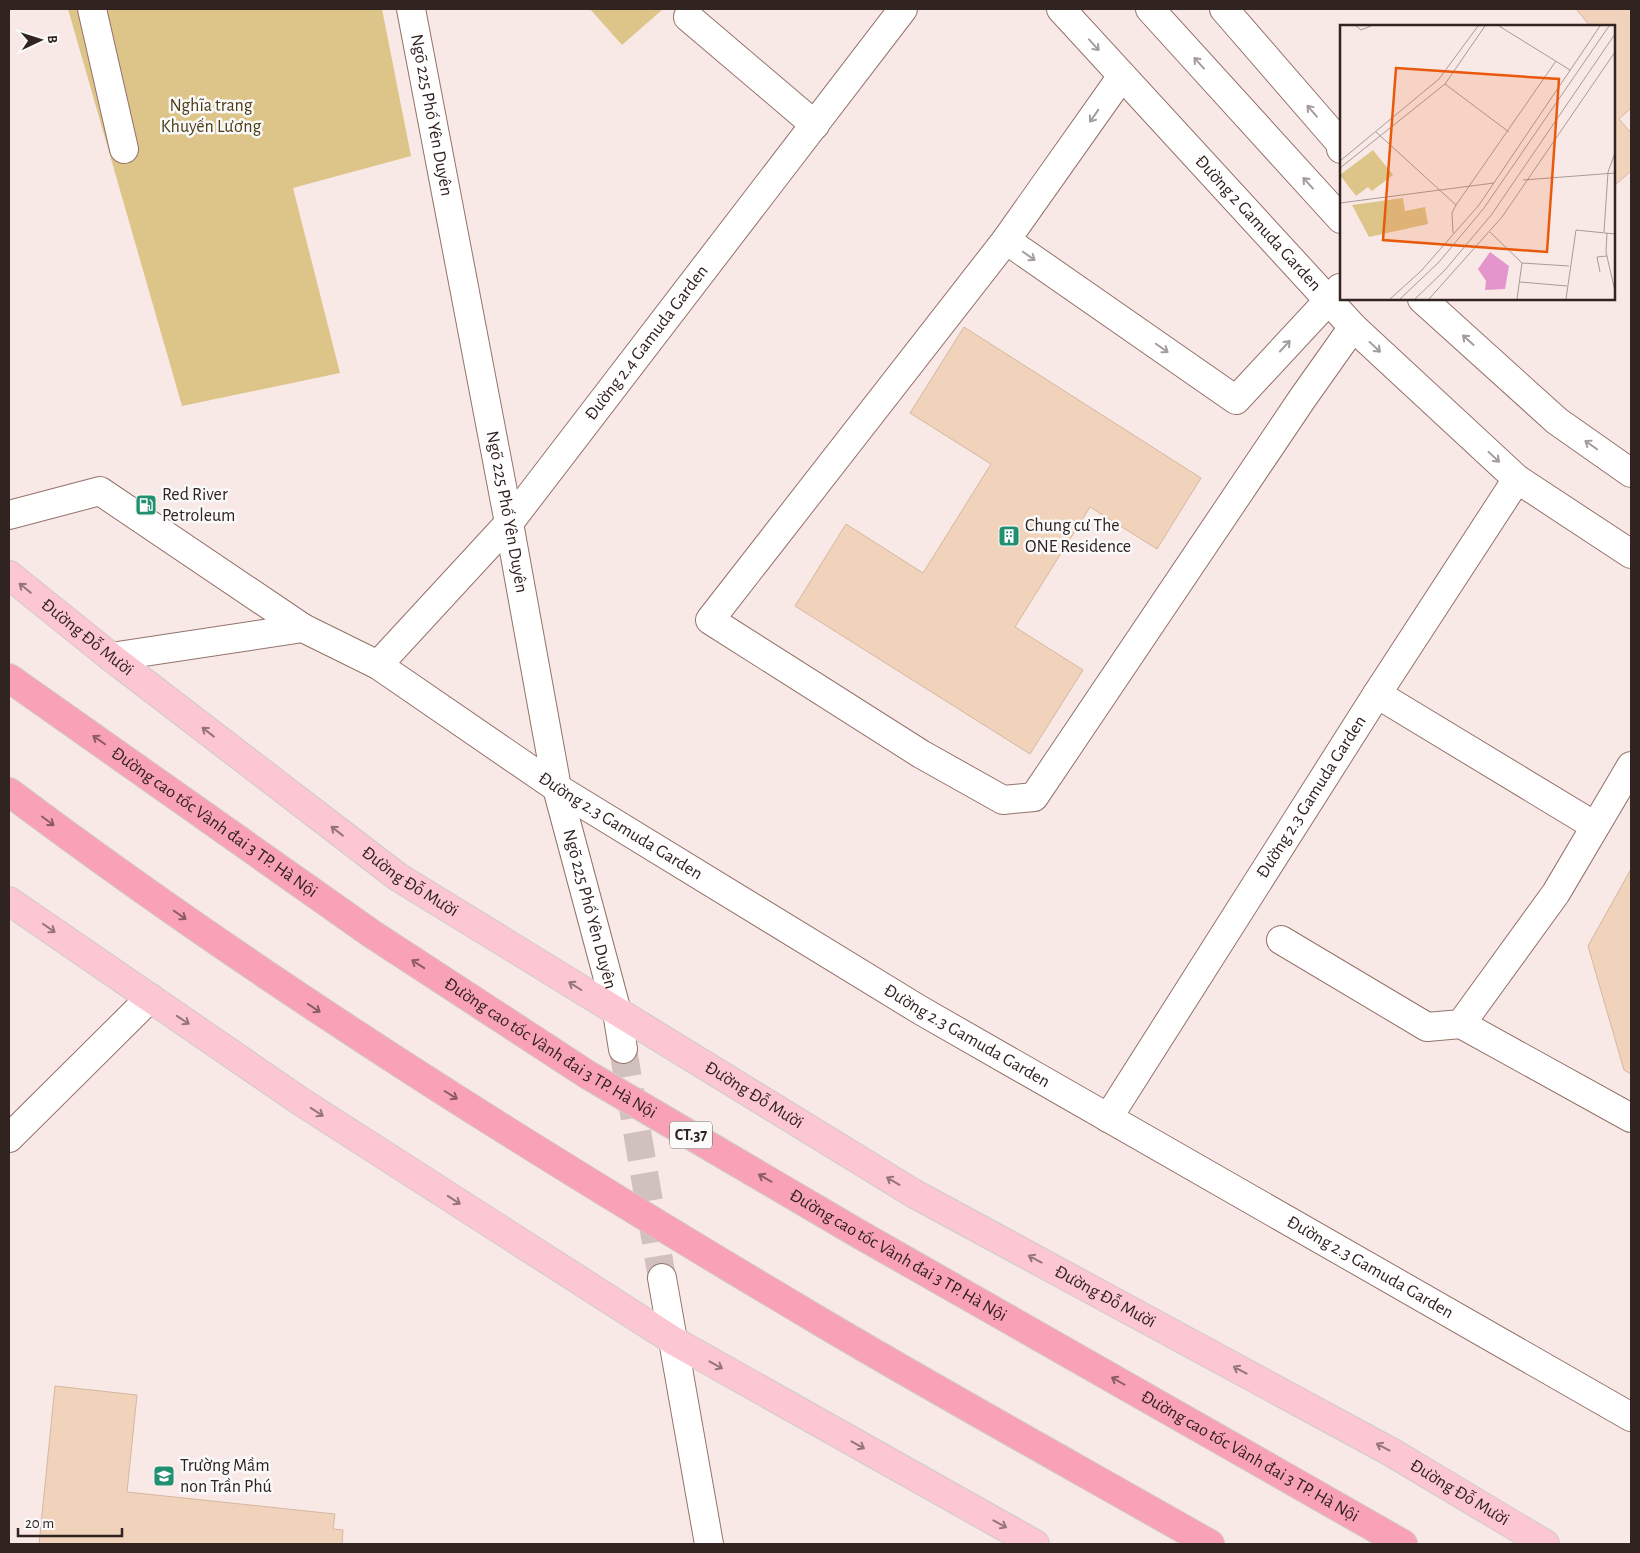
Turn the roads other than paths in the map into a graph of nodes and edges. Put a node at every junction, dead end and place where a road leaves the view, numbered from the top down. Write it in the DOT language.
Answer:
graph roads {
  1 [pos="92,9"];
  2 [pos="411,9"];
  3 [pos="904,9"];
  4 [pos="1061,9"];
  5 [pos="1150,9"];
  6 [pos="1224,9"];
  7 [pos="688,17"];
  8 [pos="1122,76"];
  9 [pos="815,125"];
  10 [pos="1340,143"];
  11 [pos="124,149"];
  12 [pos="1340,218"];
  13 [pos="1006,240"];
  14 [pos="1335,294"];
  15 [pos="1423,300"];
  16 [pos="1353,327"];
  17 [pos="1631,473"];
  18 [pos="1517,479"];
  19 [pos="9,515"];
  20 [pos="509,523"];
  21 [pos="1631,554"];
  22 [pos="9,575"];
  23 [pos="303,628"];
  24 [pos="111,657"];
  25 [pos="378,665"];
  26 [pos="9,678"];
  27 [pos="1377,694"];
  28 [pos="1631,766"];
  29 [pos="557,788"];
  30 [pos="9,792"];
  31 [pos="1595,826"];
  32 [pos="9,901"];
  33 [pos="1281,940"];
  34 [pos="150,998"];
  35 [pos="616,1012"];
  36 [pos="1461,1024"];
  37 [pos="623,1049"];
  38 [pos="1108,1118"];
  39 [pos="1631,1118"];
  40 [pos="9,1138"];
  41 [pos="662,1278"];
  42 [pos="674,1342"];
  43 [pos="1631,1417"];
  44 [pos="709,1544"];
  45 [pos="1035,1544"];
  46 [pos="1210,1544"];
  47 [pos="1403,1544"];
  48 [pos="1545,1544"];
  1 -- 11 [label="street"];
  2 -- 20 [label="street, Ngõ 225 Phố Yên Duyên"];
  3 -- 9 [label="street, Đường 2.4 Gamuda Garden"];
  4 -- 8 [label="street, Đường 2 Gamuda Garden, one-way"];
  12 -- 5 [label="street, one-way"];
  10 -- 6 [label="street, one-way"];
  7 -- 9 [label="street"];
  8 -- 13 [label="street, one-way"];
  8 -- 14 [label="street, Đường 2 Gamuda Garden"];
  9 -- 20 [label="street, Đường 2.4 Gamuda Garden"];
  13 -- 14 [label="street, one-way"];
  13 -- 16 [label="street"];
  14 -- 16 [label="street, Đường 2 Gamuda Garden"];
  17 -- 15 [label="street, one-way"];
  16 -- 18 [label="street, Đường 2 Gamuda Garden, one-way"];
  18 -- 21 [label="street, Đường 2 Gamuda Garden"];
  18 -- 27 [label="street, Đường 2.3 Gamuda Garden"];
  19 -- 23 [label="street, Đường 2.3 Gamuda Garden"];
  20 -- 25 [label="street, Đường 2.4 Gamuda Garden"];
  20 -- 29 [label="street, Ngõ 225 Phố Yên Duyên"];
  24 -- 22 [label="main road, Đường Đỗ Mười, one-way"];
  23 -- 24 [label="street"];
  23 -- 25 [label="street, Đường 2.3 Gamuda Garden"];
  35 -- 24 [label="main road, Đường Đỗ Mười, one-way"];
  25 -- 29 [label="street, Đường 2.3 Gamuda Garden"];
  47 -- 26 [label="highway, Đường cao tốc Vành đai 3 TP. Hà Nội / CT.37, one-way"];
  27 -- 31 [label="street"];
  27 -- 38 [label="street, Đường 2.3 Gamuda Garden"];
  28 -- 31 [label="street"];
  29 -- 35 [label="street, Ngõ 225 Phố Yên Duyên"];
  29 -- 38 [label="street, Đường 2.3 Gamuda Garden"];
  30 -- 46 [label="highway, one-way"];
  31 -- 36 [label="street"];
  32 -- 34 [label="main road, one-way"];
  33 -- 36 [label="street"];
  34 -- 40 [label="street"];
  34 -- 42 [label="main road, one-way"];
  35 -- 37 [label="street, Ngõ 225 Phố Yên Duyên"];
  48 -- 35 [label="main road, Đường Đỗ Mười, one-way"];
  36 -- 39 [label="street"];
  38 -- 43 [label="street, Đường 2.3 Gamuda Garden"];
  41 -- 42 [label="street"];
  42 -- 44 [label="street"];
  42 -- 45 [label="main road, one-way"];
}
